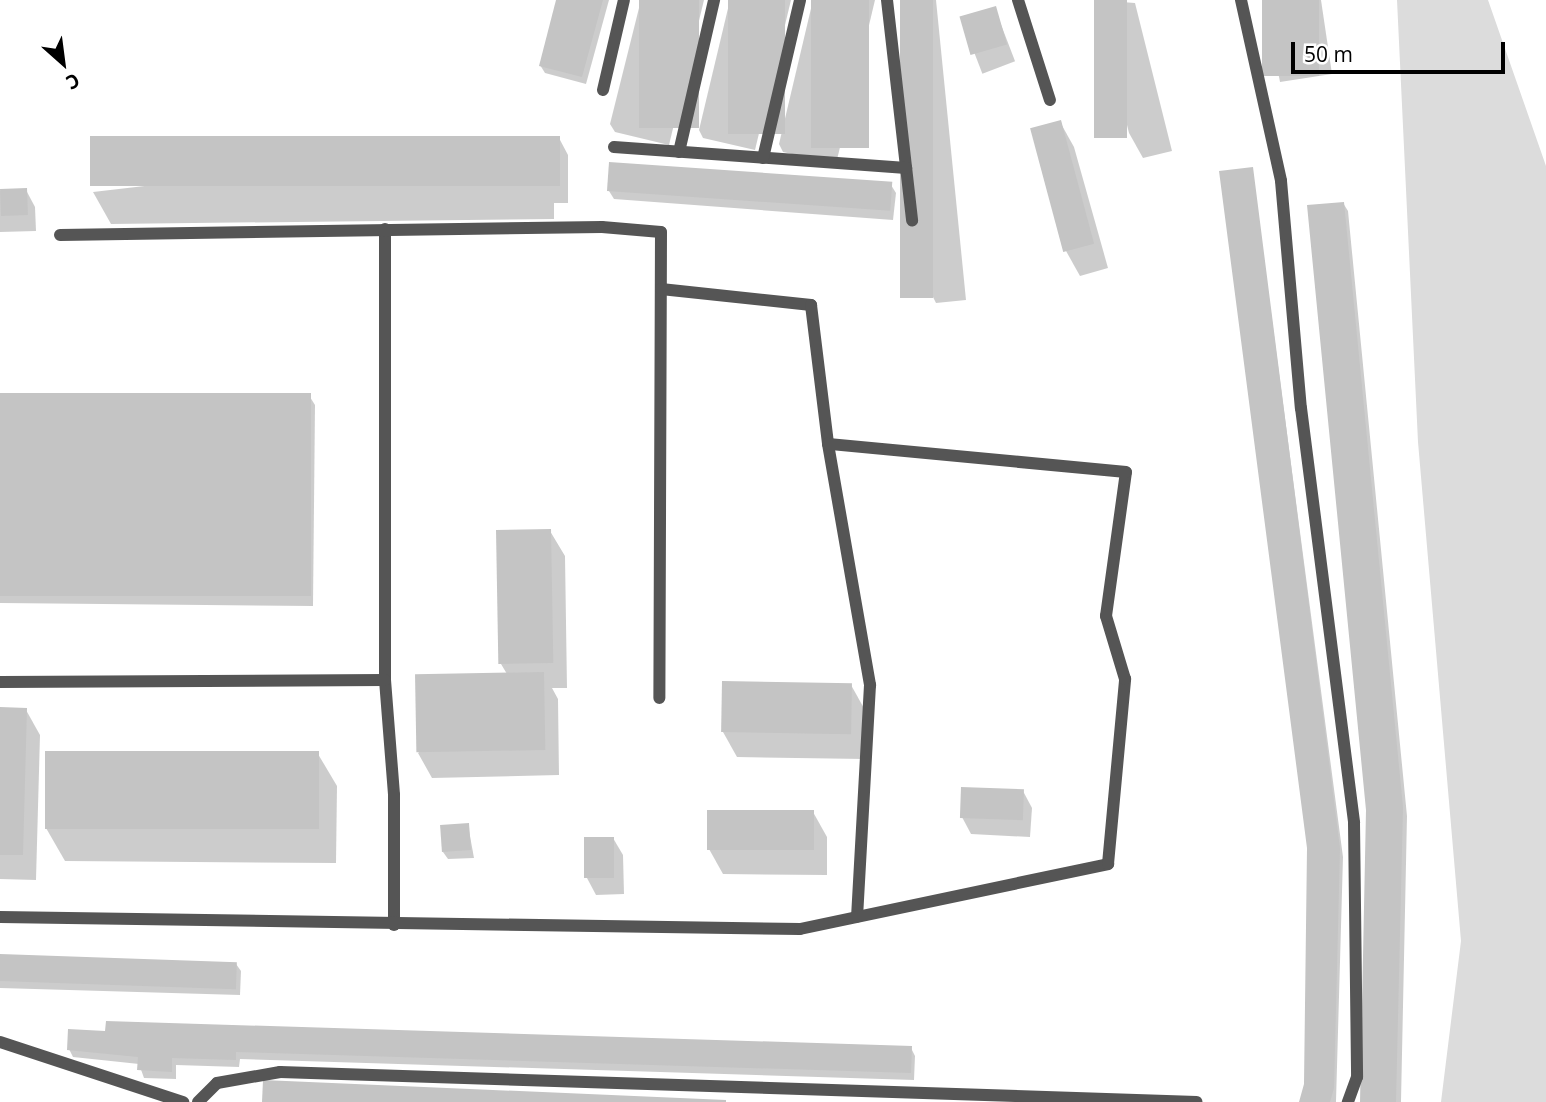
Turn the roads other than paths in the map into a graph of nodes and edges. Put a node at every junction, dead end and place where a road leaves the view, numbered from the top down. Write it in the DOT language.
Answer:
graph roads {
  1 [pos="624,0"];
  2 [pos="714,0"];
  3 [pos="800,0"];
  4 [pos="887,0"];
  5 [pos="1018,0"];
  6 [pos="1241,0"];
  7 [pos="603,90"];
  8 [pos="1050,100"];
  9 [pos="614,147"];
  10 [pos="679,152"];
  11 [pos="763,158"];
  12 [pos="906,167"];
  13 [pos="912,221"];
  14 [pos="385,229"];
  15 [pos="60,235"];
  16 [pos="661,289"];
  17 [pos="828,444"];
  18 [pos="384,680"];
  19 [pos="0,682"];
  20 [pos="659,698"];
  21 [pos="0,917"];
  22 [pos="857,917"];
  23 [pos="394,925"];
  24 [pos="0,1042"];
  25 [pos="183,1102"];
  26 [pos="198,1102"];
  27 [pos="1197,1102"];
  28 [pos="1348,1102"];
  1 -- 7 [label="lane"];
  2 -- 10 [label="lane"];
  3 -- 11 [label="lane"];
  4 -- 12 [label="lane"];
  5 -- 8 [label="lane"];
  6 -- 28 [label="lane"];
  9 -- 10 [label="lane"];
  10 -- 11 [label="lane"];
  11 -- 12 [label="lane"];
  12 -- 13 [label="lane"];
  14 -- 15 [label="lane"];
  14 -- 16 [label="lane"];
  14 -- 18 [label="lane"];
  16 -- 17 [label="lane"];
  16 -- 20 [label="lane"];
  17 -- 22 [label="lane"];
  17 -- 22 [label="lane"];
  18 -- 19 [label="lane"];
  18 -- 23 [label="lane"];
  21 -- 23 [label="lane"];
  22 -- 23 [label="lane"];
  24 -- 25 [label="lane"];
  26 -- 27 [label="lane"];
}
